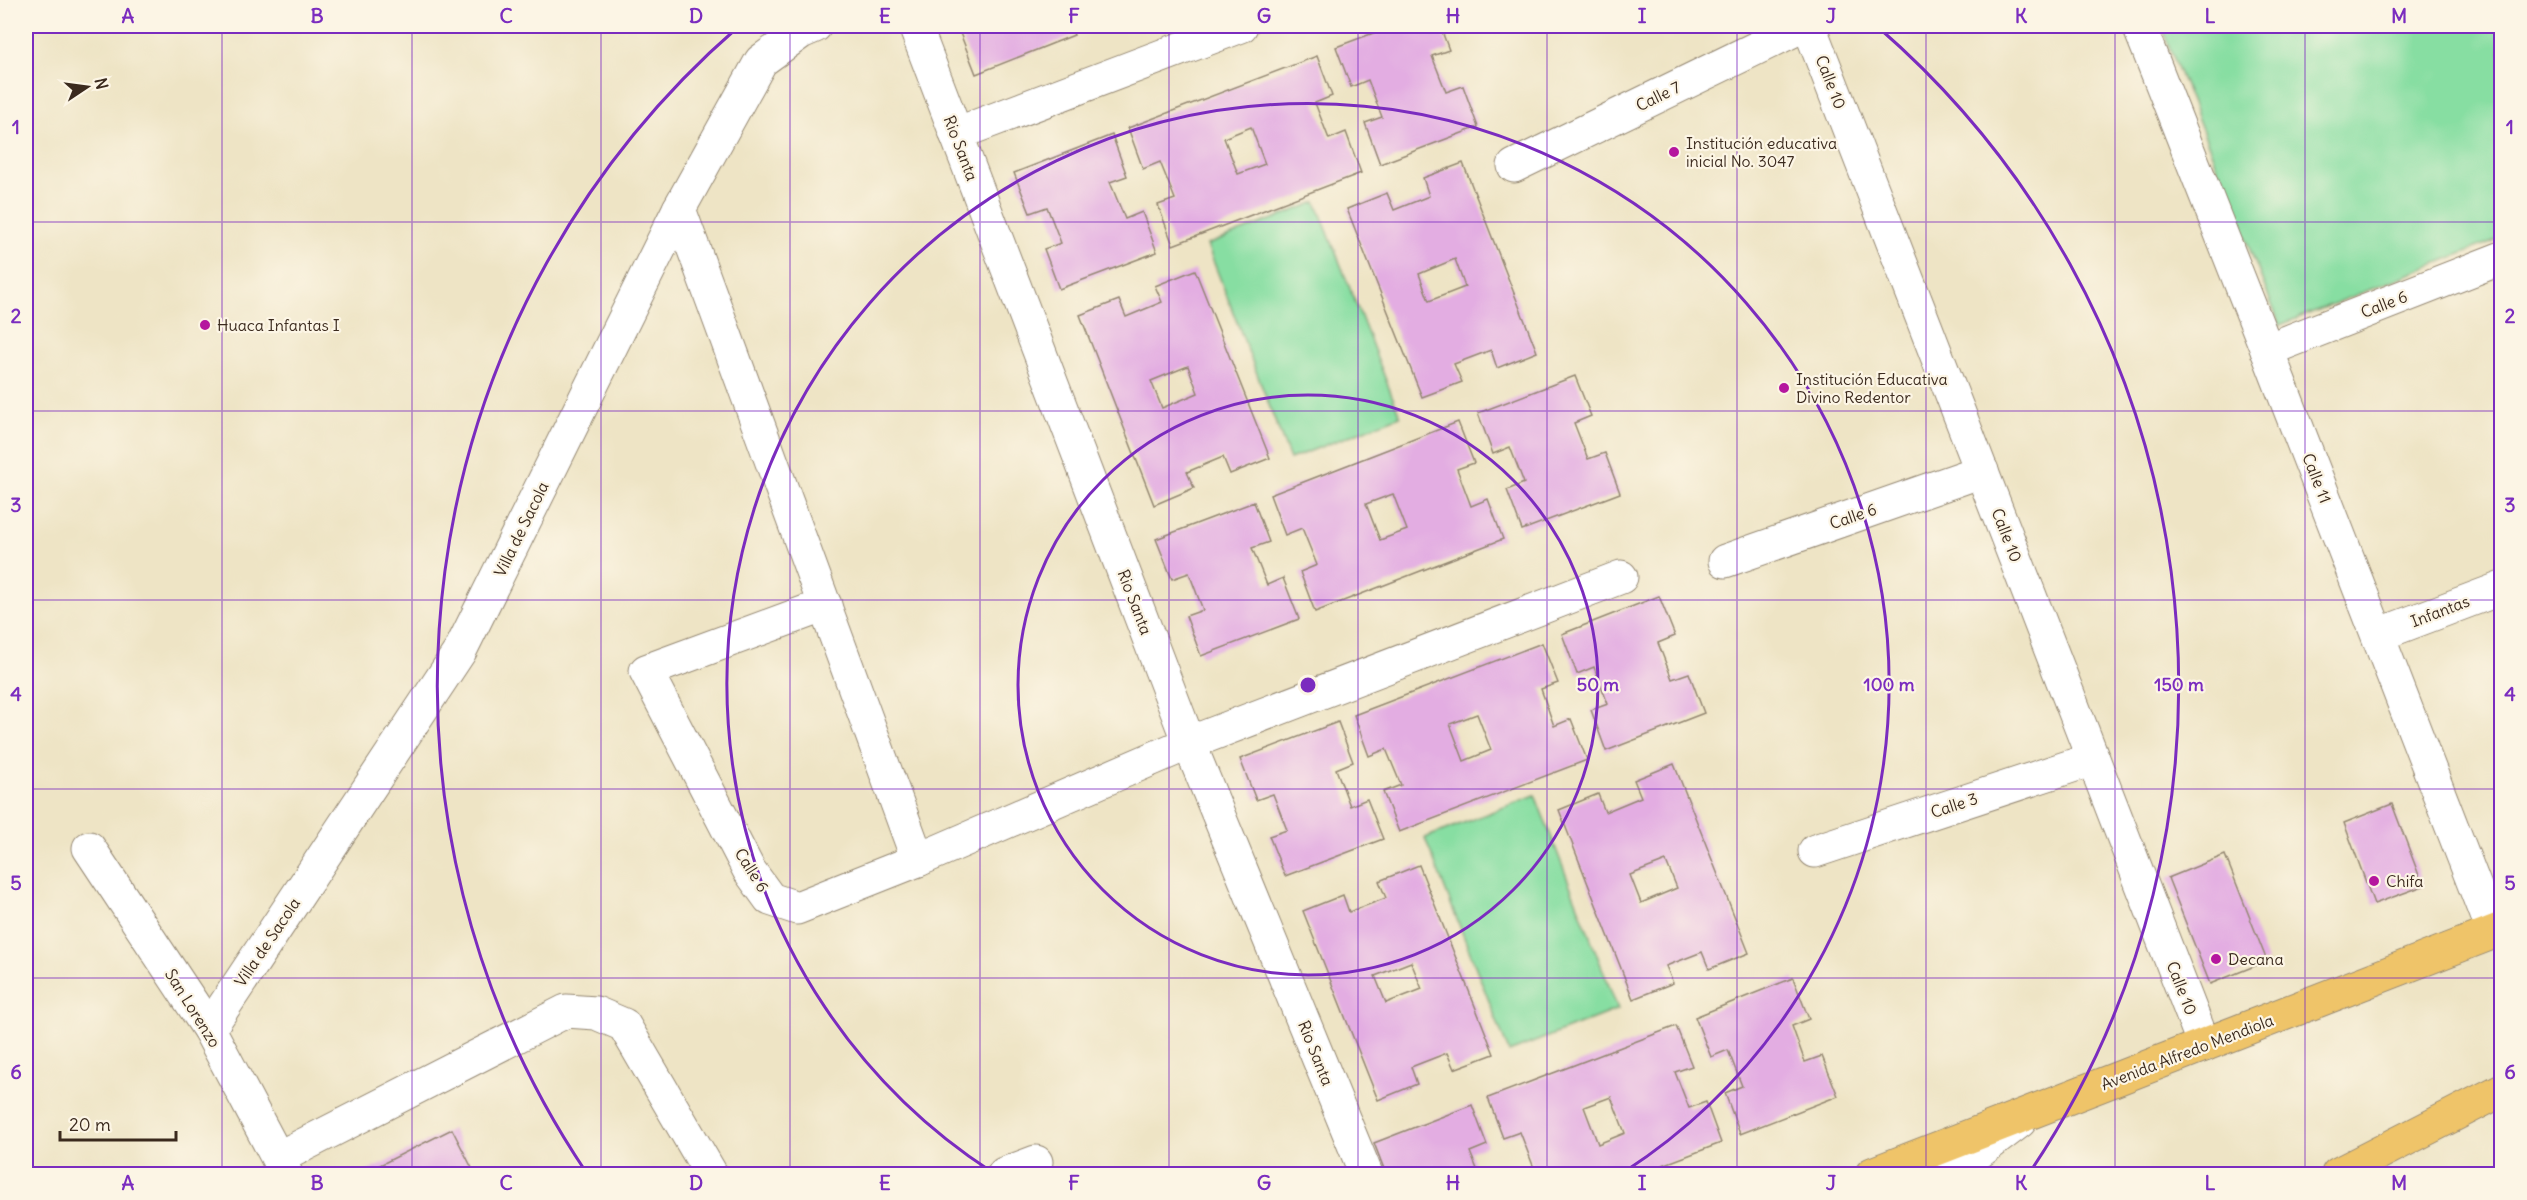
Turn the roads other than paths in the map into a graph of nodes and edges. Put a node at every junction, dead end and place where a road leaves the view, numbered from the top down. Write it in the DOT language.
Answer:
graph roads {
  1 [pos="815,26"];
  2 [pos="915,26"];
  3 [pos="1241,26"];
  4 [pos="1802,26"];
  5 [pos="1809,26"];
  6 [pos="2139,26"];
  7 [pos="956,134"];
  8 [pos="1514,166"];
  9 [pos="679,209"];
  10 [pos="2502,258"];
  11 [pos="2267,350"];
  12 [pos="1982,471"];
  13 [pos="1725,561"];
  14 [pos="1621,577"];
  15 [pos="2502,588"];
  16 [pos="825,605"];
  17 [pos="2378,635"];
  18 [pos="1189,743"];
  19 [pos="2094,759"];
  20 [pos="89,848"];
  21 [pos="1815,851"];
  22 [pos="918,860"];
  23 [pos="2497,931"];
  24 [pos="209,1029"];
  25 [pos="2204,1045"];
  26 [pos="2502,1090"];
  27 [pos="2031,1113"];
  28 [pos="1036,1162"];
  29 [pos="282,1166"];
  30 [pos="711,1174"];
  31 [pos="1005,1174"];
  32 [pos="1366,1174"];
  33 [pos="1872,1174"];
  34 [pos="1950,1174"];
  35 [pos="2337,1174"];
  1 -- 9 [label="street, Villa de Sacola"];
  2 -- 7 [label="street, Rio Santa"];
  3 -- 7 [label="street"];
  4 -- 8 [label="street, Calle 7"];
  5 -- 12 [label="street, Calle 10"];
  6 -- 11 [label="street, Calle 11"];
  7 -- 18 [label="street, Rio Santa"];
  9 -- 16 [label="street"];
  9 -- 24 [label="street, Villa de Sacola"];
  10 -- 11 [label="street, Calle 6"];
  11 -- 17 [label="street, Calle 11"];
  12 -- 13 [label="street, Calle 6"];
  12 -- 19 [label="street, Calle 10"];
  14 -- 18 [label="street, Calle 6"];
  15 -- 17 [label="street, Infantas"];
  16 -- 22 [label="street"];
  16 -- 22 [label="street, Calle 6"];
  17 -- 23 [label="street, Calle 11"];
  18 -- 22 [label="street, Calle 6"];
  18 -- 32 [label="street, Rio Santa"];
  19 -- 21 [label="street, Calle 3"];
  19 -- 25 [label="street, Calle 10"];
  20 -- 24 [label="street, San Lorenzo"];
  23 -- 25 [label="main road, Avenida Alfredo Mendiola"];
  24 -- 29 [label="street, San Lorenzo"];
  25 -- 27 [label="main road, Avenida Alfredo Mendiola"];
  26 -- 35 [label="main road"];
  27 -- 33 [label="main road, Avenida Alfredo Mendiola"];
  27 -- 34 [label="street"];
  28 -- 31 [label="street"];
  29 -- 30 [label="street"];
}
